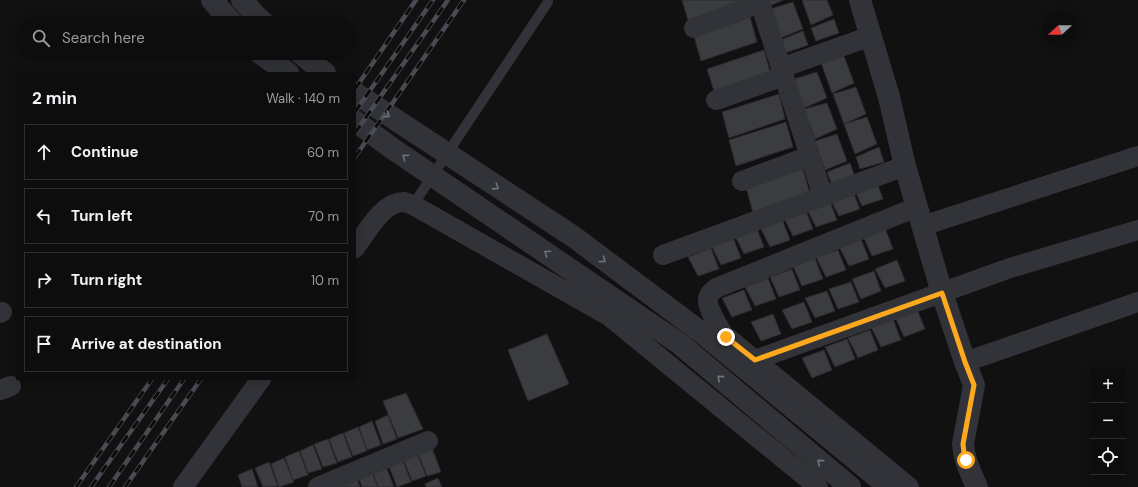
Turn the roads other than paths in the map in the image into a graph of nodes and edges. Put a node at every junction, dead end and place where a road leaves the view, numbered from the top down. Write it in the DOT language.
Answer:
graph roads {
  1 [pos="212,0"];
  2 [pos="242,0"];
  3 [pos="548,0"];
  4 [pos="860,0"];
  5 [pos="759,2"];
  6 [pos="226,16"];
  7 [pos="256,16"];
  8 [pos="694,28"];
  9 [pos="871,36"];
  10 [pos="270,60"];
  11 [pos="309,60"];
  12 [pos="287,72"];
  13 [pos="324,72"];
  14 [pos="782,72"];
  15 [pos="356,94"];
  16 [pos="716,100"];
  17 [pos="356,122"];
  18 [pos="810,156"];
  19 [pos="1138,156"];
  20 [pos="905,166"];
  21 [pos="742,181"];
  22 [pos="824,196"];
  23 [pos="414,205"];
  24 [pos="920,217"];
  25 [pos="1138,230"];
  26 [pos="356,247"];
  27 [pos="663,255"];
  28 [pos="942,293"];
  29 [pos="1138,302"];
  30 [pos="755,360"];
  31 [pos="965,362"];
  32 [pos="259,380"];
  33 [pos="428,442"];
  34 [pos="183,487"];
  35 [pos="318,487"];
  36 [pos="818,487"];
  37 [pos="850,487"];
  38 [pos="889,487"];
  39 [pos="910,487"];
  40 [pos="977,487"];
  1 -- 6 [label="street"];
  2 -- 7 [label="street"];
  3 -- 23 [label="lane"];
  4 -- 9 [label="street"];
  5 -- 8 [label="street"];
  5 -- 14 [label="street"];
  9 -- 14 [label="street"];
  9 -- 20 [label="street"];
  10 -- 12 [label="street"];
  11 -- 13 [label="street"];
  14 -- 16 [label="street"];
  14 -- 18 [label="street"];
  15 -- 38 [label="street, one-way"];
  37 -- 17 [label="street, one-way"];
  18 -- 21 [label="street"];
  18 -- 22 [label="street"];
  19 -- 24 [label="street"];
  20 -- 22 [label="street"];
  20 -- 24 [label="street"];
  22 -- 27 [label="street"];
  23 -- 26 [label="street"];
  23 -- 36 [label="street"];
  24 -- 28 [label="street"];
  24 -- 30 [label="street"];
  25 -- 28 [label="street"];
  28 -- 30 [label="street"];
  28 -- 31 [label="street"];
  29 -- 31 [label="street"];
  30 -- 39 [label="street"];
  31 -- 40 [label="street"];
  32 -- 34 [label="street"];
  33 -- 35 [label="street"];
}
